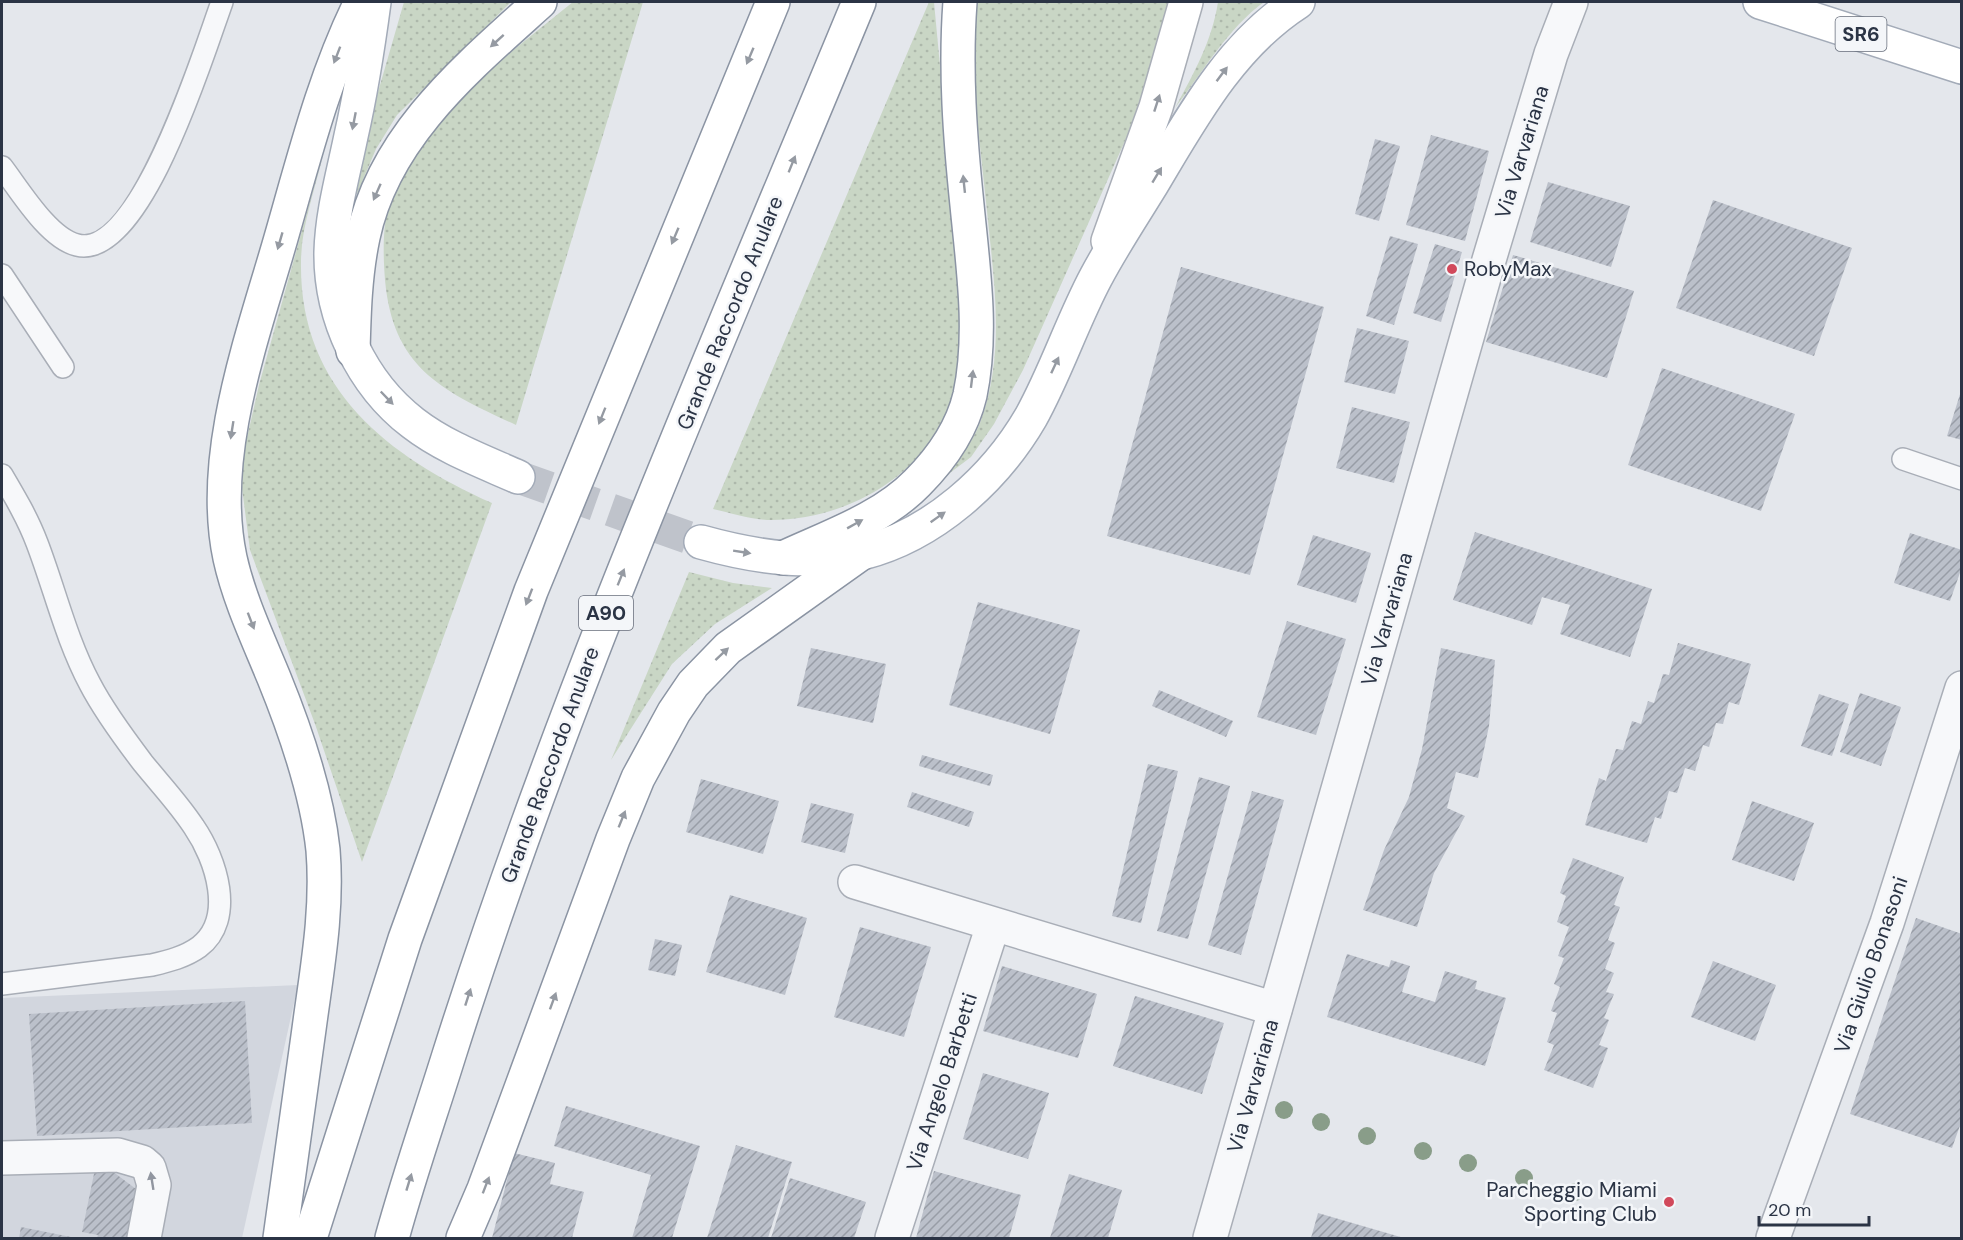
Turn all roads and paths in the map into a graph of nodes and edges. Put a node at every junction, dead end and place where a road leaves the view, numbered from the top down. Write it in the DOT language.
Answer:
graph roads {
  1 [pos="222,2"];
  2 [pos="361,2"];
  3 [pos="374,2"];
  4 [pos="540,2"];
  5 [pos="773,2"];
  6 [pos="859,2"];
  7 [pos="960,2"];
  8 [pos="1186,2"];
  9 [pos="1298,2"];
  10 [pos="1571,2"];
  11 [pos="1760,2"];
  12 [pos="1962,67"];
  13 [pos="2,167"];
  14 [pos="2,275"];
  15 [pos="1096,277"];
  16 [pos="353,351"];
  17 [pos="63,367"];
  18 [pos="1903,459"];
  19 [pos="2,475"];
  20 [pos="518,477"];
  21 [pos="1962,478"];
  22 [pos="701,542"];
  23 [pos="860,554"];
  24 [pos="783,558"];
  25 [pos="1962,688"];
  26 [pos="855,882"];
  27 [pos="993,925"];
  28 [pos="2,984"];
  29 [pos="1275,1009"];
  30 [pos="2,1158"];
  31 [pos="144,1239"];
  32 [pos="280,1239"];
  33 [pos="310,1239"];
  34 [pos="392,1239"];
  35 [pos="463,1239"];
  36 [pos="892,1239"];
  37 [pos="1210,1239"];
  38 [pos="1773,1239"];
  1 -- 13 [label="lane"];
  2 -- 32 [label="main road, one-way"];
  3 -- 16 [label="main road, one-way"];
  4 -- 16 [label="main road, one-way"];
  5 -- 33 [label="main road, one-way"];
  34 -- 6 [label="main road, Grande Raccordo Anulare / A90, one-way"];
  24 -- 7 [label="main road, one-way"];
  15 -- 8 [label="main road, one-way"];
  15 -- 9 [label="main road, one-way"];
  10 -- 29 [label="street, Via Varvariana"];
  11 -- 12 [label="main road, SR6"];
  14 -- 17 [label="lane"];
  23 -- 15 [label="main road, one-way"];
  16 -- 20 [label="main road, one-way"];
  18 -- 21 [label="lane"];
  19 -- 28 [label="lane"];
  22 -- 24 [label="main road, one-way"];
  23 -- 24 [label="main road"];
  35 -- 23 [label="main road, one-way"];
  25 -- 38 [label="street, Via Giulio Bonasoni"];
  26 -- 27 [label="street"];
  27 -- 29 [label="street"];
  27 -- 36 [label="street, Via Angelo Barbetti"];
  29 -- 37 [label="street, Via Varvariana"];
  31 -- 30 [label="street, one-way"];
}
